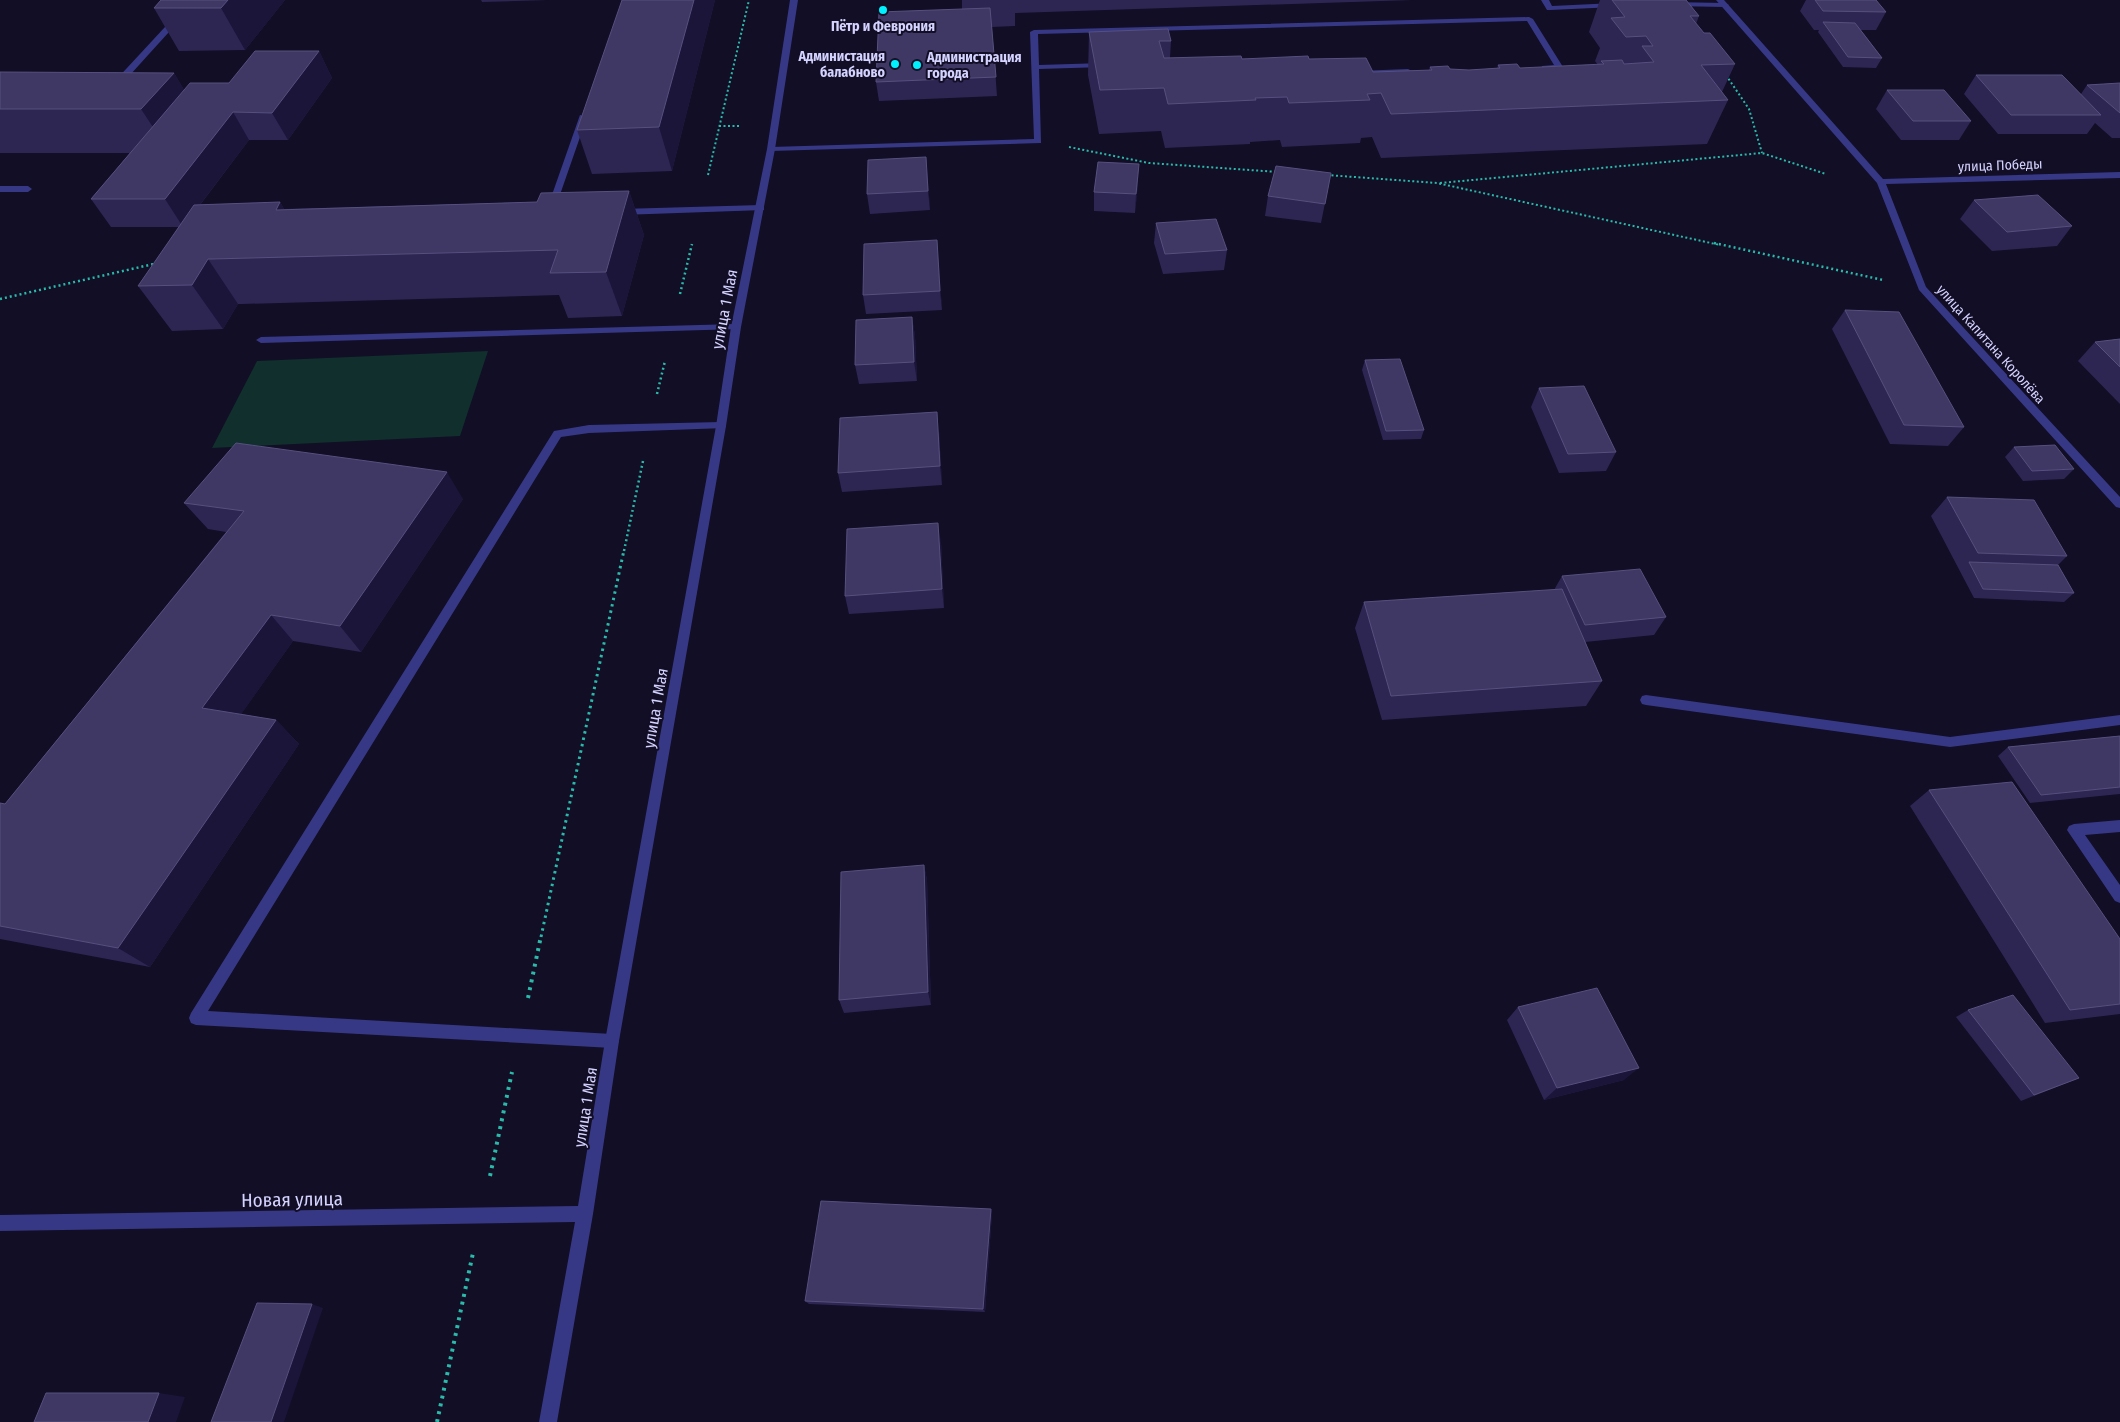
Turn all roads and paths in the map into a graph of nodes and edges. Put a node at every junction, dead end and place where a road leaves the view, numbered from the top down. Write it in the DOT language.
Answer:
graph roads {
  1 [pos="194,0"];
  2 [pos="748,0"];
  3 [pos="794,0"];
  4 [pos="1545,0"];
  5 [pos="1722,3"];
  6 [pos="1660,4"];
  7 [pos="1620,5"];
  8 [pos="1544,11"];
  9 [pos="1529,19"];
  10 [pos="1114,65"];
  11 [pos="1035,68"];
  12 [pos="1540,68"];
  13 [pos="1722,68"];
  14 [pos="1412,71"];
  15 [pos="1354,73"];
  16 [pos="111,90"];
  17 [pos="588,104"];
  18 [pos="1038,141"];
  19 [pos="771,149"];
  20 [pos="1762,153"];
  21 [pos="1278,172"];
  22 [pos="1318,175"];
  23 [pos="2120,175"];
  24 [pos="1881,182"];
  25 [pos="1437,183"];
  26 [pos="0,189"];
  27 [pos="28,189"];
  28 [pos="761,208"];
  29 [pos="700,210"];
  30 [pos="615,212"];
  31 [pos="539,214"];
  32 [pos="164,261"];
  33 [pos="1922,288"];
  34 [pos="0,299"];
  35 [pos="736,327"];
  36 [pos="672,329"];
  37 [pos="261,340"];
  38 [pos="722,426"];
  39 [pos="650,427"];
  40 [pos="2120,504"];
  41 [pos="1646,700"];
  42 [pos="2120,720"];
  43 [pos="2120,826"];
  44 [pos="2120,897"];
  45 [pos="520,1036"];
  46 [pos="612,1040"];
  47 [pos="585,1214"];
  48 [pos="481,1216"];
  49 [pos="0,1223"];
  50 [pos="437,1422"];
  51 [pos="548,1422"];
  1 -- 16 [label="street"];
  2 -- 29 [label="path"];
  3 -- 19 [label="street, улица 1 Мая"];
  4 -- 8 [label="street"];
  5 -- 6 [label="street"];
  5 -- 24 [label="street, улица Капитана Королёва"];
  7 -- 8 [label="street"];
  8 -- 9 [label="street"];
  9 -- 11 [label="street"];
  9 -- 12 [label="street"];
  10 -- 11 [label="street"];
  11 -- 18 [label="street"];
  13 -- 20 [label="path"];
  14 -- 15 [label="street"];
  17 -- 31 [label="street"];
  18 -- 19 [label="street"];
  18 -- 21 [label="path"];
  19 -- 28 [label="street, улица 1 Мая"];
  20 -- 24 [label="path"];
  20 -- 25 [label="path"];
  22 -- 25 [label="path"];
  23 -- 24 [label="street, улица Победы"];
  24 -- 33 [label="street, улица Капитана Королёва"];
  25 -- 33 [label="path"];
  26 -- 27 [label="street"];
  28 -- 29 [label="street"];
  28 -- 35 [label="street, улица 1 Мая"];
  29 -- 30 [label="street"];
  29 -- 36 [label="path"];
  32 -- 34 [label="path"];
  33 -- 40 [label="street, улица Капитана Королёва"];
  35 -- 36 [label="street"];
  35 -- 38 [label="street, улица 1 Мая"];
  36 -- 37 [label="street"];
  36 -- 39 [label="path"];
  38 -- 39 [label="street"];
  38 -- 46 [label="street, улица 1 Мая"];
  39 -- 45 [label="path"];
  39 -- 45 [label="street"];
  41 -- 42 [label="street"];
  43 -- 44 [label="street"];
  45 -- 46 [label="street"];
  45 -- 48 [label="path"];
  46 -- 47 [label="street, улица 1 Мая"];
  47 -- 48 [label="street, Новая улица"];
  47 -- 51 [label="street, улица 1 Мая"];
  48 -- 49 [label="street, Новая улица"];
  48 -- 50 [label="path"];
}
